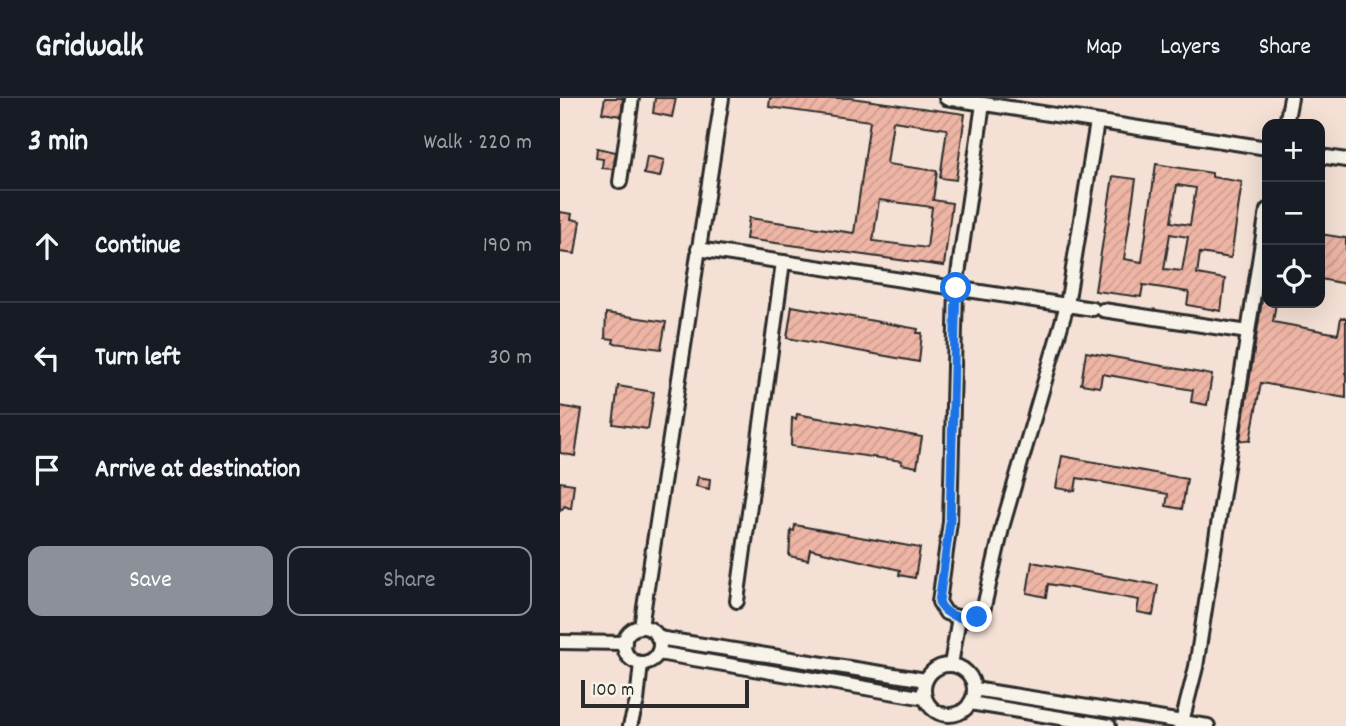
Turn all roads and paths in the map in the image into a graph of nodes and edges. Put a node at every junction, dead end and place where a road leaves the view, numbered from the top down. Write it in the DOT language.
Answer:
graph roads {
  1 [pos="632,98"];
  2 [pos="722,98"];
  3 [pos="946,98"];
  4 [pos="1291,98"];
  5 [pos="983,104"];
  6 [pos="1043,105"];
  7 [pos="1287,119"];
  8 [pos="1097,122"];
  9 [pos="1262,147"];
  10 [pos="1325,157"];
  11 [pos="1346,160"];
  12 [pos="620,182"];
  13 [pos="1262,242"];
  14 [pos="698,249"];
  15 [pos="783,262"];
  16 [pos="956,288"];
  17 [pos="1068,305"];
  18 [pos="1248,332"];
  19 [pos="737,601"];
  20 [pos="959,617"];
  21 [pos="641,627"];
  22 [pos="658,638"];
  23 [pos="560,642"];
  24 [pos="625,643"];
  25 [pos="658,653"];
  26 [pos="642,663"];
  27 [pos="951,665"];
  28 [pos="926,680"];
  29 [pos="974,689"];
  30 [pos="925,698"];
  31 [pos="970,703"];
  32 [pos="1181,724"];
  33 [pos="630,726"];
  34 [pos="1109,726"];
  35 [pos="1208,726"];
  1 -- 12 [label="street"];
  2 -- 14 [label="street"];
  3 -- 5 [label="street"];
  4 -- 7 [label="street"];
  5 -- 6 [label="street"];
  5 -- 16 [label="street"];
  6 -- 8 [label="street"];
  8 -- 9 [label="street"];
  8 -- 17 [label="street"];
  10 -- 11 [label="street"];
  13 -- 18 [label="street"];
  14 -- 15 [label="street"];
  14 -- 21 [label="street"];
  15 -- 16 [label="street"];
  15 -- 19 [label="street"];
  16 -- 17 [label="street"];
  16 -- 20 [label="street"];
  17 -- 18 [label="street"];
  17 -- 20 [label="street"];
  18 -- 32 [label="street"];
  20 -- 27 [label="street"];
  21 -- 22 [label="street"];
  21 -- 24 [label="street"];
  22 -- 25 [label="street"];
  22 -- 28 [label="street"];
  23 -- 24 [label="street"];
  24 -- 26 [label="street"];
  25 -- 26 [label="street"];
  25 -- 30 [label="street"];
  26 -- 33 [label="street"];
  27 -- 28 [label="street"];
  27 -- 29 [label="street"];
  28 -- 30 [label="street"];
  29 -- 31 [label="street"];
  29 -- 32 [label="street"];
  30 -- 31 [label="street"];
  31 -- 34 [label="street"];
  32 -- 35 [label="street"];
}
